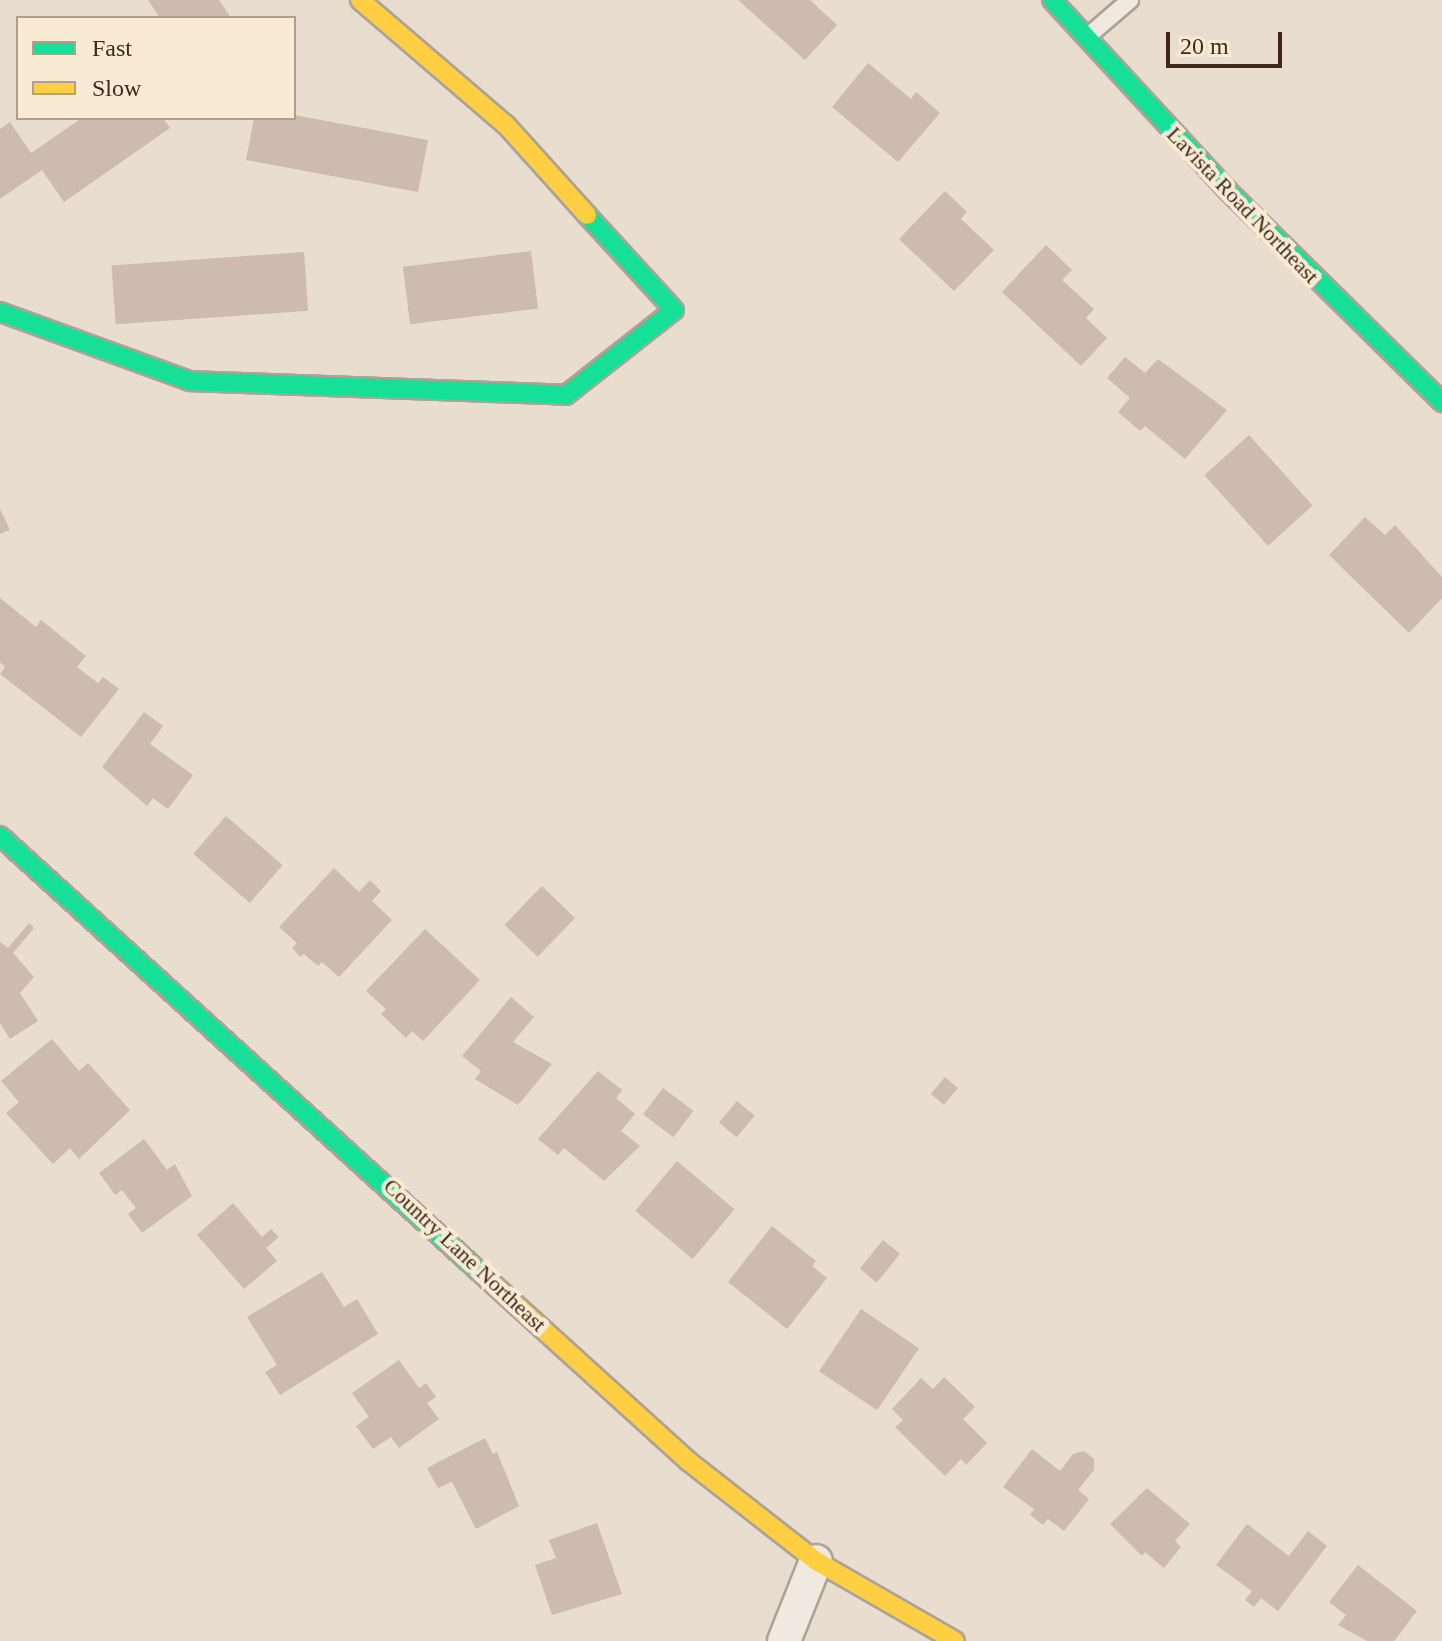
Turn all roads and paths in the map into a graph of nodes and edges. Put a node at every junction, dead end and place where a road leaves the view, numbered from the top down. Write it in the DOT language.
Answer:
graph roads {
  1 [pos="360,0"];
  2 [pos="1052,0"];
  3 [pos="1130,0"];
  4 [pos="1086,38"];
  5 [pos="0,312"];
  6 [pos="1442,402"];
  7 [pos="0,836"];
  8 [pos="816,1561"];
  9 [pos="784,1641"];
  10 [pos="955,1641"];
  1 -- 5 [label="street"];
  2 -- 4 [label="street, Lavista Road Northeast"];
  3 -- 4 [label="lane"];
  4 -- 6 [label="street, Lavista Road Northeast"];
  7 -- 8 [label="street, Country Lane Northeast"];
  8 -- 9 [label="street"];
  8 -- 10 [label="street, Country Lane Northeast"];
}
